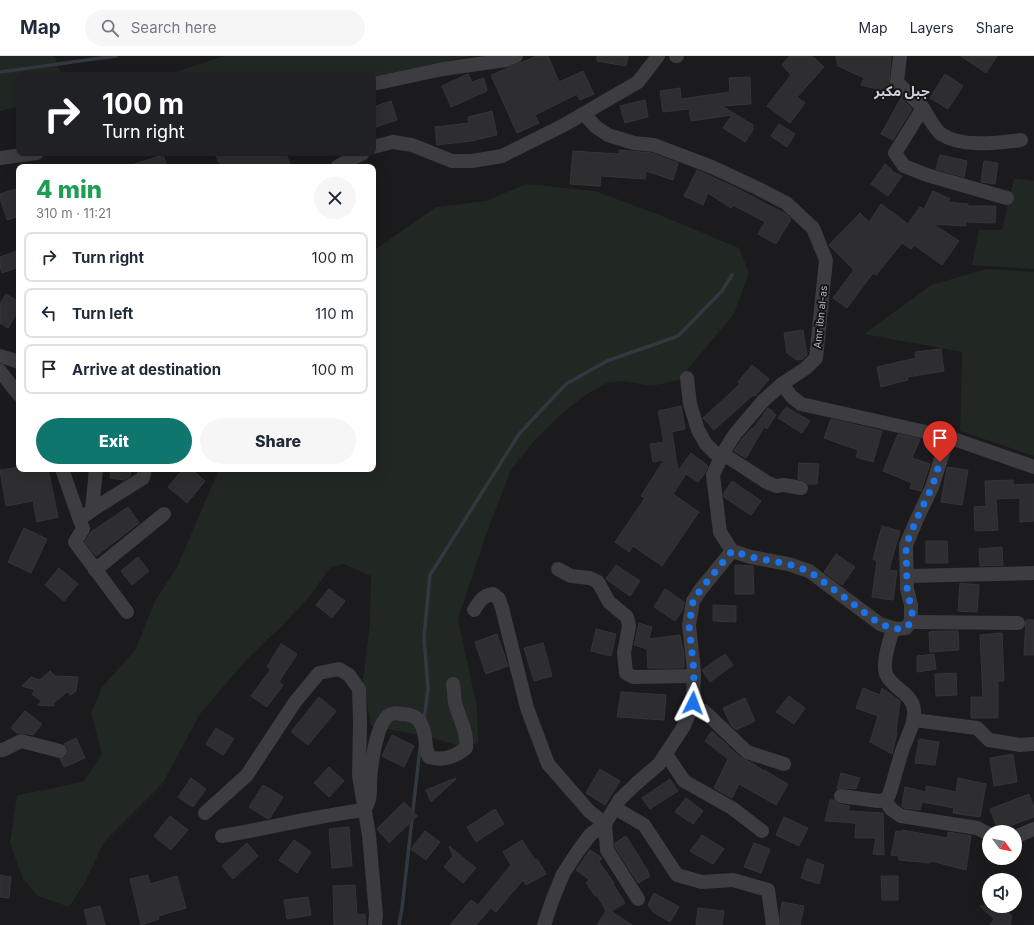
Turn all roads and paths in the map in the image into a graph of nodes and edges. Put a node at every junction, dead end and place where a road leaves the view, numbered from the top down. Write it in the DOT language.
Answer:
graph roads {
  1 [pos="516,56"];
  2 [pos="658,56"];
  3 [pos="900,56"];
  4 [pos="376,83"];
  5 [pos="923,108"];
  6 [pos="584,114"];
  7 [pos="1021,140"];
  8 [pos="376,146"];
  9 [pos="16,156"];
  10 [pos="357,156"];
  11 [pos="0,158"];
  12 [pos="342,164"];
  13 [pos="1007,198"];
  14 [pos="0,356"];
  15 [pos="16,361"];
  16 [pos="0,371"];
  17 [pos="687,378"];
  18 [pos="782,384"];
  19 [pos="16,391"];
  20 [pos="948,437"];
  21 [pos="722,455"];
  22 [pos="1034,467"];
  23 [pos="63,472"];
  24 [pos="96,472"];
  25 [pos="144,472"];
  26 [pos="801,488"];
  27 [pos="92,510"];
  28 [pos="164,514"];
  29 [pos="80,519"];
  30 [pos="732,551"];
  31 [pos="558,569"];
  32 [pos="96,570"];
  33 [pos="1034,573"];
  34 [pos="907,576"];
  35 [pos="474,610"];
  36 [pos="127,612"];
  37 [pos="911,622"];
  38 [pos="1018,623"];
  39 [pos="893,628"];
  40 [pos="694,676"];
  41 [pos="453,684"];
  42 [pos="691,708"];
  43 [pos="914,720"];
  44 [pos="1034,744"];
  45 [pos="0,750"];
  46 [pos="60,751"];
  47 [pos="666,754"];
  48 [pos="784,764"];
  49 [pos="841,796"];
  50 [pos="885,800"];
  51 [pos="615,808"];
  52 [pos="364,810"];
  53 [pos="205,813"];
  54 [pos="605,824"];
  55 [pos="982,830"];
  56 [pos="1034,830"];
  57 [pos="762,831"];
  58 [pos="1022,834"];
  59 [pos="222,836"];
  60 [pos="638,899"];
  61 [pos="375,925"];
  62 [pos="544,925"];
  63 [pos="773,925"];
  1 -- 4 [label="street"];
  2 -- 6 [label="street"];
  3 -- 5 [label="street"];
  5 -- 7 [label="street"];
  5 -- 13 [label="street"];
  6 -- 8 [label="street"];
  6 -- 18 [label="street, Amr ibn al-as"];
  9 -- 11 [label="street"];
  10 -- 12 [label="street"];
  14 -- 15 [label="street"];
  16 -- 19 [label="street"];
  17 -- 21 [label="street"];
  18 -- 20 [label="street"];
  18 -- 21 [label="street, Amr ibn al-as"];
  20 -- 22 [label="street"];
  20 -- 34 [label="street"];
  21 -- 26 [label="street"];
  21 -- 30 [label="street, Amr ibn al-as"];
  23 -- 29 [label="street"];
  24 -- 27 [label="street"];
  25 -- 27 [label="street"];
  27 -- 29 [label="street"];
  28 -- 32 [label="street"];
  29 -- 32 [label="street"];
  30 -- 39 [label="street"];
  30 -- 40 [label="street"];
  31 -- 40 [label="street"];
  32 -- 36 [label="street"];
  33 -- 34 [label="street"];
  34 -- 37 [label="street"];
  35 -- 54 [label="street"];
  37 -- 38 [label="street"];
  37 -- 39 [label="street"];
  39 -- 43 [label="street"];
  40 -- 42 [label="street"];
  41 -- 52 [label="street"];
  42 -- 47 [label="street"];
  42 -- 48 [label="street"];
  43 -- 44 [label="street"];
  43 -- 50 [label="street"];
  45 -- 46 [label="street"];
  47 -- 51 [label="street"];
  47 -- 57 [label="street"];
  49 -- 50 [label="street"];
  50 -- 55 [label="street"];
  51 -- 54 [label="street"];
  51 -- 63 [label="street"];
  52 -- 53 [label="street"];
  52 -- 59 [label="street"];
  52 -- 61 [label="street"];
  54 -- 60 [label="street"];
  54 -- 62 [label="street"];
  56 -- 58 [label="street"];
}
